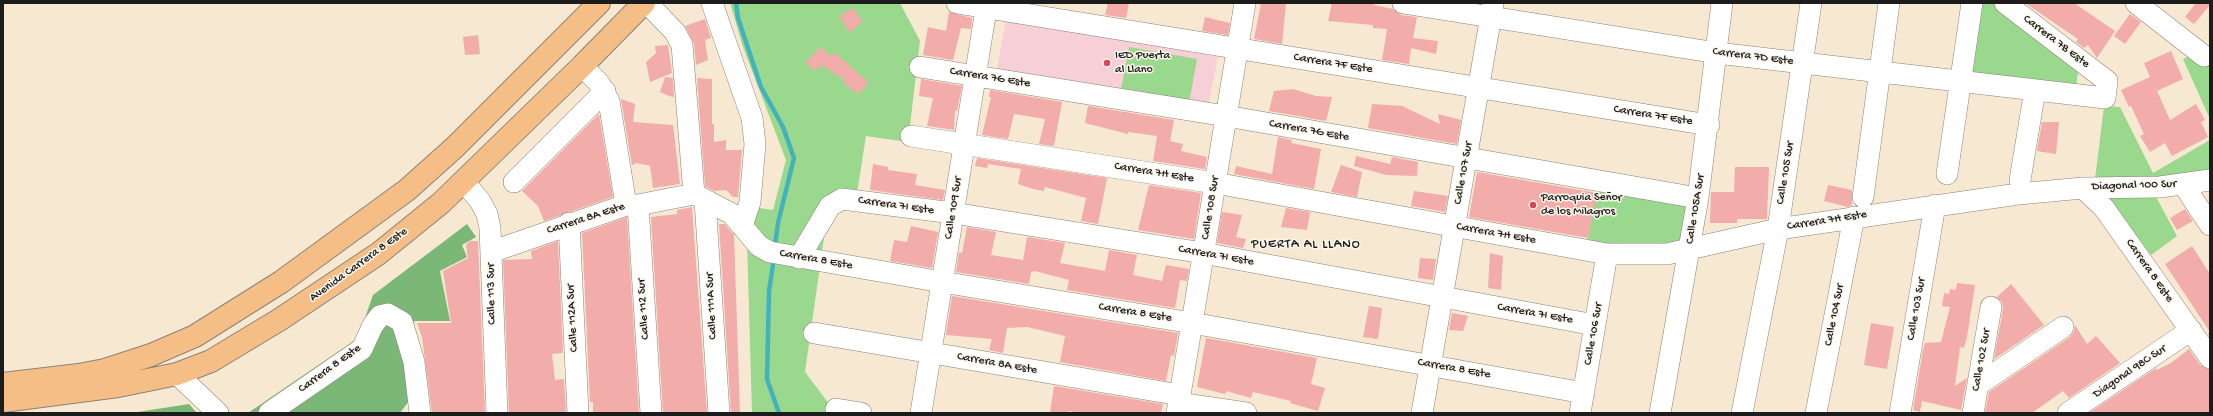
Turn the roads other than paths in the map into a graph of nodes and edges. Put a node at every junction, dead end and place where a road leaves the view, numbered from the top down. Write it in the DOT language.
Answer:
graph roads {
  1 [pos="600,3"];
  2 [pos="646,3"];
  3 [pos="712,3"];
  4 [pos="957,3"];
  5 [pos="1245,3"];
  6 [pos="1403,3"];
  7 [pos="1722,3"];
  8 [pos="1811,3"];
  9 [pos="1889,3"];
  10 [pos="1972,3"];
  11 [pos="2005,3"];
  12 [pos="2137,3"];
  13 [pos="987,5"];
  14 [pos="1492,10"];
  15 [pos="1237,49"];
  16 [pos="1717,53"];
  17 [pos="2204,56"];
  18 [pos="1803,63"];
  19 [pos="582,66"];
  20 [pos="920,67"];
  21 [pos="1880,72"];
  22 [pos="976,76"];
  23 [pos="1960,81"];
  24 [pos="1478,88"];
  25 [pos="2106,89"];
  26 [pos="2035,90"];
  27 [pos="605,91"];
  28 [pos="1226,116"];
  29 [pos="1709,125"];
  30 [pos="911,136"];
  31 [pos="964,144"];
  32 [pos="1466,158"];
  33 [pos="1947,174"];
  34 [pos="2020,180"];
  35 [pos="2210,180"];
  36 [pos="464,182"];
  37 [pos="514,182"];
  38 [pos="1215,183"];
  39 [pos="2183,184"];
  40 [pos="2083,188"];
  41 [pos="1863,196"];
  42 [pos="700,197"];
  43 [pos="1698,198"];
  44 [pos="632,205"];
  45 [pos="1935,205"];
  46 [pos="953,213"];
  47 [pos="1854,217"];
  48 [pos="569,223"];
  49 [pos="2210,225"];
  50 [pos="742,226"];
  51 [pos="1454,227"];
  52 [pos="1778,229"];
  53 [pos="1690,250"];
  54 [pos="491,252"];
  55 [pos="1203,253"];
  56 [pos="1607,254"];
  57 [pos="799,258"];
  58 [pos="942,282"];
  59 [pos="1442,297"];
  60 [pos="1991,307"];
  61 [pos="1192,322"];
  62 [pos="1595,325"];
  63 [pos="2063,327"];
  64 [pos="2191,330"];
  65 [pos="814,333"];
  66 [pos="930,352"];
  67 [pos="2210,358"];
  68 [pos="1430,365"];
  69 [pos="177,374"];
  70 [pos="3,384"];
  71 [pos="1978,385"];
  72 [pos="1584,393"];
  73 [pos="3,401"];
  74 [pos="1178,404"];
  75 [pos="420,405"];
  76 [pos="836,409"];
  77 [pos="218,413"];
  78 [pos="269,413"];
  79 [pos="405,413"];
  80 [pos="497,413"];
  81 [pos="578,413"];
  82 [pos="651,413"];
  83 [pos="719,413"];
  84 [pos="861,413"];
  85 [pos="921,413"];
  86 [pos="1246,413"];
  87 [pos="1422,413"];
  88 [pos="1580,413"];
  89 [pos="1660,413"];
  90 [pos="1742,413"];
  91 [pos="1816,413"];
  92 [pos="1900,413"];
  93 [pos="1973,413"];
  94 [pos="2068,413"];
  1 -- 70 [label="highway"];
  2 -- 19 [label="highway, Avenida Carrera 8 Este"];
  2 -- 42 [label="street, Calle 111A Sur"];
  3 -- 50 [label="street"];
  4 -- 13 [label="street, Carrera 7F Este"];
  5 -- 15 [label="street, Calle 108 Sur"];
  6 -- 14 [label="street, Carrera 7D Este"];
  7 -- 16 [label="street, Calle 105A Sur"];
  8 -- 18 [label="street, Calle 105 Sur"];
  9 -- 21 [label="street"];
  10 -- 23 [label="street"];
  11 -- 25 [label="street, Carrera 7B Este"];
  12 -- 17 [label="street"];
  13 -- 15 [label="street, Carrera 7F Este"];
  13 -- 22 [label="street, Calle 109 Sur"];
  14 -- 16 [label="street, Carrera 7D Este"];
  14 -- 24 [label="street, Calle 107 Sur"];
  15 -- 24 [label="street, Carrera 7F Este"];
  15 -- 28 [label="street, Calle 108 Sur"];
  16 -- 18 [label="street, Carrera 7D Este"];
  16 -- 29 [label="street, Calle 105A Sur"];
  18 -- 21 [label="street, Carrera 7D Este"];
  18 -- 52 [label="street, Calle 105 Sur"];
  19 -- 27 [label="street, Calle 112 Sur"];
  19 -- 36 [label="highway, Avenida Carrera 8 Este"];
  20 -- 22 [label="street, Carrera 7G Este"];
  21 -- 23 [label="street, Carrera 7D Este"];
  21 -- 41 [label="street"];
  22 -- 28 [label="street, Carrera 7G Este"];
  22 -- 31 [label="street, Calle 109 Sur"];
  23 -- 26 [label="street, Carrera 7D Este"];
  23 -- 33 [label="street"];
  24 -- 29 [label="street, Carrera 7F Este"];
  24 -- 32 [label="street, Calle 107 Sur"];
  25 -- 26 [label="street, Carrera 7D Este"];
  26 -- 34 [label="street"];
  27 -- 37 [label="street"];
  27 -- 44 [label="street, Calle 112 Sur"];
  28 -- 32 [label="street, Carrera 7G Este"];
  28 -- 38 [label="street, Calle 108 Sur"];
  29 -- 43 [label="street, Calle 105A Sur"];
  30 -- 31 [label="street, Carrera 7H Este"];
  31 -- 38 [label="street, Carrera 7H Este"];
  31 -- 46 [label="street, Calle 109 Sur"];
  32 -- 43 [label="street, Carrera 7G Este"];
  32 -- 51 [label="street, Calle 107 Sur"];
  35 -- 39 [label="street, Diagonal 100 Sur"];
  36 -- 54 [label="street, Calle 113 Sur"];
  36 -- 69 [label="highway, Avenida Carrera 8 Este"];
  38 -- 51 [label="street, Carrera 7H Este"];
  38 -- 55 [label="street, Calle 108 Sur"];
  39 -- 40 [label="street, Diagonal 100 Sur"];
  39 -- 49 [label="street"];
  40 -- 45 [label="street, Carrera 7H Este"];
  40 -- 64 [label="street, Carrera 8 Este"];
  42 -- 44 [label="street, Carrera 8A Este"];
  42 -- 50 [label="street, Carrera 8 Este"];
  42 -- 83 [label="street, Calle 111A Sur"];
  43 -- 53 [label="street, Calle 105A Sur"];
  44 -- 48 [label="street, Carrera 8A Este"];
  44 -- 82 [label="street, Calle 112 Sur"];
  45 -- 47 [label="street, Carrera 7H Este"];
  45 -- 92 [label="street, Calle 103 Sur"];
  46 -- 55 [label="street, Carrera 7I Este"];
  46 -- 57 [label="street, Carrera 7I Este"];
  46 -- 58 [label="street, Calle 109 Sur"];
  47 -- 52 [label="street, Carrera 7H Este"];
  47 -- 91 [label="street, Calle 104 Sur"];
  48 -- 54 [label="street, Carrera 8A Este"];
  48 -- 81 [label="street, Calle 112A Sur"];
  50 -- 57 [label="street, Carrera 8 Este"];
  51 -- 56 [label="street, Carrera 7H Este"];
  51 -- 59 [label="street, Calle 107 Sur"];
  52 -- 53 [label="street, Carrera 7H Este"];
  52 -- 90 [label="street, Calle 105 Sur"];
  53 -- 56 [label="street, Carrera 7H Este"];
  53 -- 89 [label="street, Calle 105A Sur"];
  54 -- 80 [label="street, Calle 113 Sur"];
  55 -- 59 [label="street, Carrera 7I Este"];
  55 -- 61 [label="street, Calle 108 Sur"];
  56 -- 62 [label="street, Calle 106 Sur"];
  57 -- 58 [label="street, Carrera 8 Este"];
  58 -- 61 [label="street, Carrera 8 Este"];
  58 -- 66 [label="street, Calle 109 Sur"];
  59 -- 62 [label="street, Carrera 7I Este"];
  59 -- 68 [label="street, Calle 107 Sur"];
  60 -- 71 [label="street, Calle 102 Sur"];
  61 -- 68 [label="street, Carrera 8 Este"];
  61 -- 74 [label="street, Calle 108 Sur"];
  62 -- 72 [label="street, Calle 106 Sur"];
  63 -- 71 [label="street"];
  64 -- 67 [label="street, Carrera 8 Este"];
  64 -- 94 [label="street, Diagonal 98C Sur"];
  65 -- 66 [label="street, Carrera 8A Este"];
  66 -- 74 [label="street, Carrera 8A Este"];
  66 -- 85 [label="street, Calle 109 Sur"];
  68 -- 72 [label="street, Carrera 8 Este"];
  68 -- 87 [label="street, Calle 107 Sur"];
  69 -- 73 [label="highway, Avenida Carrera 8 Este"];
  69 -- 77 [label="street"];
  71 -- 93 [label="street, Calle 102 Sur"];
  72 -- 88 [label="street, Calle 106 Sur"];
  74 -- 86 [label="street, Carrera 8A Este"];
  75 -- 78 [label="street, Carrera 8 Este"];
  75 -- 79 [label="street"];
  76 -- 84 [label="street"];
}
